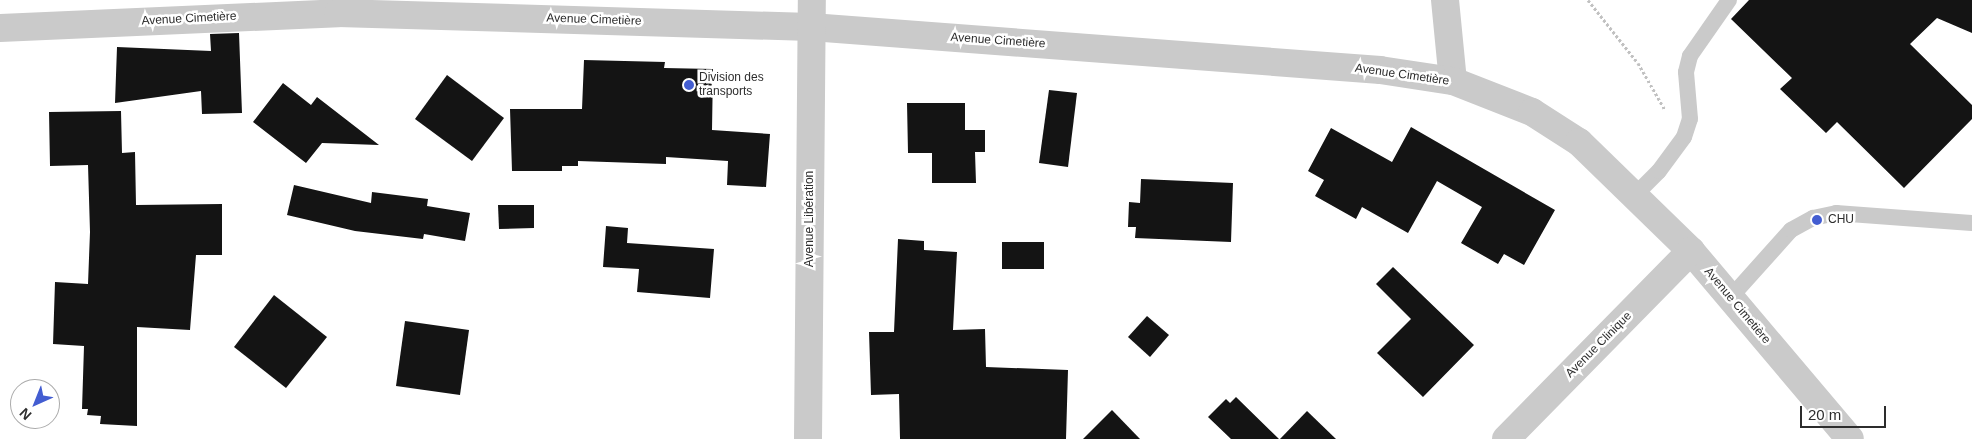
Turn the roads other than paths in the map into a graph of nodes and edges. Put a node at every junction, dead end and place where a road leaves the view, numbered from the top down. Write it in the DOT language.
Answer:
graph roads {
  1 [pos="812,0"];
  2 [pos="1445,0"];
  3 [pos="1728,0"];
  4 [pos="338,6"];
  5 [pos="811,27"];
  6 [pos="0,28"];
  7 [pos="1453,81"];
  8 [pos="1634,196"];
  9 [pos="1972,224"];
  10 [pos="1691,251"];
  11 [pos="1730,298"];
  12 [pos="808,439"];
  13 [pos="1506,439"];
  14 [pos="1850,439"];
  1 -- 5 [label="street, Avenue Libération"];
  2 -- 7 [label="street"];
  3 -- 8 [label="lane"];
  4 -- 5 [label="street, Avenue Cimetière"];
  4 -- 6 [label="street, Avenue Cimetière"];
  5 -- 7 [label="street, Avenue Cimetière"];
  5 -- 12 [label="street, Avenue Libération"];
  7 -- 8 [label="street, Avenue Cimetière"];
  8 -- 10 [label="street, Avenue Cimetière"];
  9 -- 11 [label="lane"];
  10 -- 11 [label="street, Avenue Cimetière"];
  10 -- 13 [label="street, Avenue Clinique"];
  11 -- 14 [label="street, Avenue Cimetière"];
}
